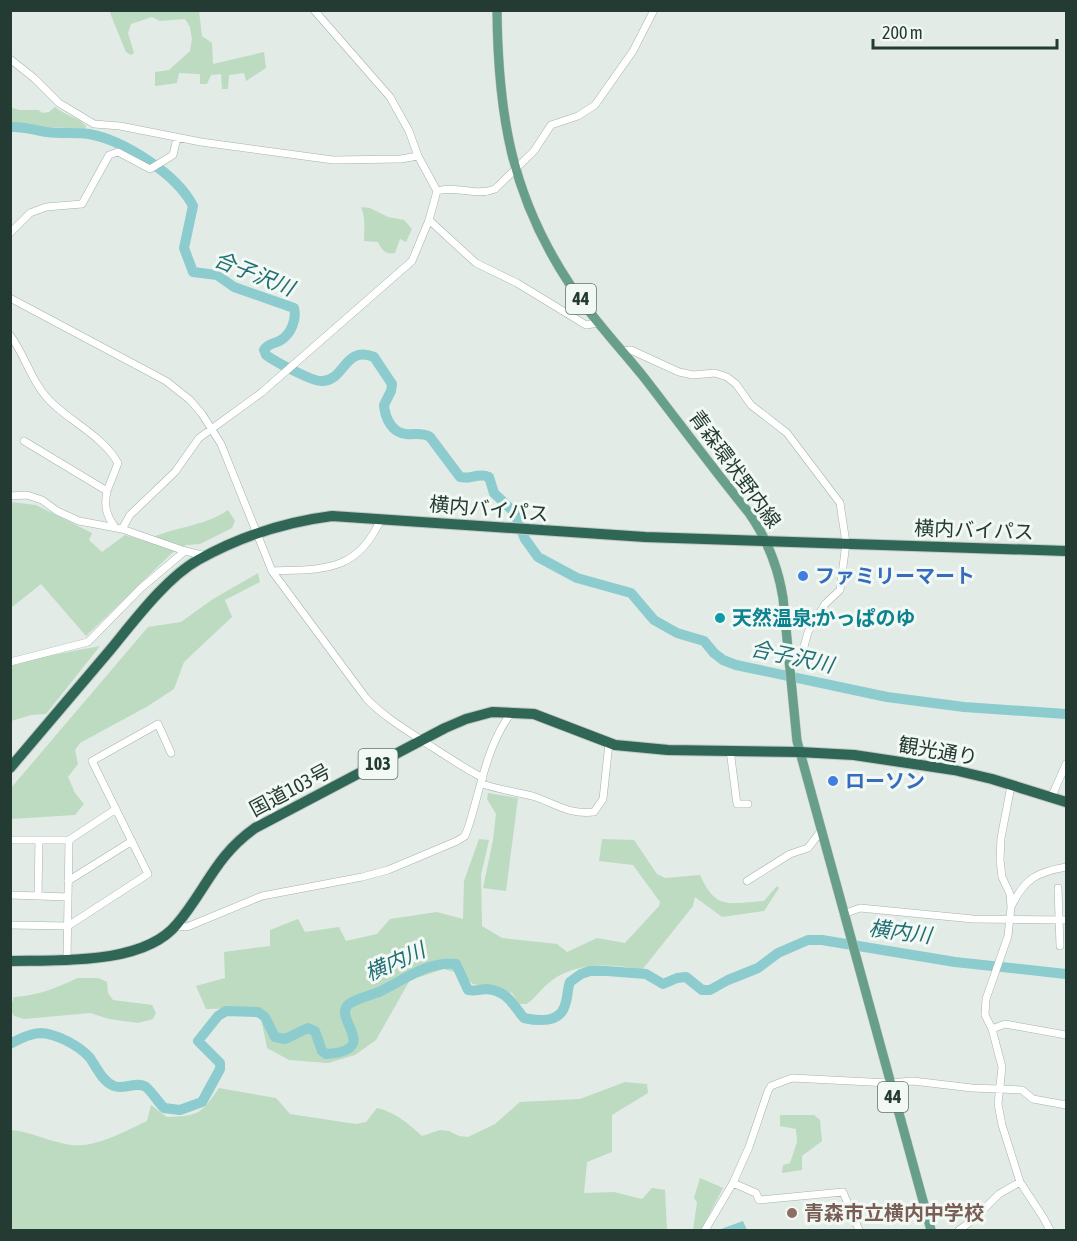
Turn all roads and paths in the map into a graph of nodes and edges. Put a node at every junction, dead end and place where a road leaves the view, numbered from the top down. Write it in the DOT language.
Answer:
graph roads {
  1 [pos="314,10"];
  2 [pos="497,10"];
  3 [pos="654,10"];
  4 [pos="11,61"];
  5 [pos="177,138"];
  6 [pos="418,156"];
  7 [pos="516,168"];
  8 [pos="437,191"];
  9 [pos="429,220"];
  10 [pos="10,233"];
  11 [pos="10,298"];
  12 [pos="599,323"];
  13 [pos="10,335"];
  14 [pos="621,351"];
  15 [pos="212,428"];
  16 [pos="24,441"];
  17 [pos="107,491"];
  18 [pos="10,496"];
  19 [pos="381,519"];
  20 [pos="118,528"];
  21 [pos="258,534"];
  22 [pos="768,542"];
  23 [pos="846,543"];
  24 [pos="185,551"];
  25 [pos="1066,551"];
  26 [pos="206,556"];
  27 [pos="272,571"];
  28 [pos="10,662"];
  29 [pos="789,666"];
  30 [pos="512,712"];
  31 [pos="422,740"];
  32 [pos="609,743"];
  33 [pos="730,750"];
  34 [pos="799,752"];
  35 [pos="171,753"];
  36 [pos="1066,764"];
  37 [pos="10,768"];
  38 [pos="482,781"];
  39 [pos="1011,786"];
  40 [pos="1051,798"];
  41 [pos="1066,802"];
  42 [pos="748,804"];
  43 [pos="116,809"];
  44 [pos="820,831"];
  45 [pos="10,840"];
  46 [pos="39,840"];
  47 [pos="69,840"];
  48 [pos="132,841"];
  49 [pos="1066,867"];
  50 [pos="68,881"];
  51 [pos="747,881"];
  52 [pos="1058,888"];
  53 [pos="10,895"];
  54 [pos="38,896"];
  55 [pos="68,897"];
  56 [pos="1011,907"];
  57 [pos="843,914"];
  58 [pos="1009,920"];
  59 [pos="1063,920"];
  60 [pos="10,925"];
  61 [pos="68,926"];
  62 [pos="176,926"];
  63 [pos="1060,946"];
  64 [pos="67,959"];
  65 [pos="10,961"];
  66 [pos="992,1029"];
  67 [pos="1066,1035"];
  68 [pos="889,1083"];
  69 [pos="999,1089"];
  70 [pos="1066,1105"];
  71 [pos="1020,1182"];
  72 [pos="733,1183"];
  73 [pos="705,1230"];
  74 [pos="859,1230"];
  75 [pos="931,1230"];
  76 [pos="959,1230"];
  77 [pos="1050,1230"];
  1 -- 6 [label="street"];
  2 -- 7 [label="main road, 青森環状野内線 / 44"];
  3 -- 7 [label="street"];
  4 -- 5 [label="street"];
  5 -- 6 [label="street"];
  5 -- 10 [label="street"];
  6 -- 8 [label="street"];
  7 -- 8 [label="street"];
  7 -- 12 [label="main road, 青森環状野内線 / 44"];
  8 -- 9 [label="street"];
  9 -- 12 [label="street"];
  9 -- 15 [label="street"];
  11 -- 15 [label="street"];
  12 -- 14 [label="main road, 青森環状野内線 / 44"];
  13 -- 17 [label="street"];
  14 -- 22 [label="main road, 青森環状野内線 / 44"];
  14 -- 23 [label="street"];
  15 -- 20 [label="street"];
  15 -- 21 [label="street"];
  16 -- 17 [label="street"];
  17 -- 20 [label="street"];
  18 -- 20 [label="street"];
  19 -- 21 [label="highway, 横内バイパス"];
  19 -- 22 [label="highway, 横内バイパス"];
  19 -- 27 [label="street"];
  20 -- 24 [label="street"];
  21 -- 26 [label="highway, 横内バイパス"];
  21 -- 27 [label="street"];
  22 -- 23 [label="highway, 横内バイパス"];
  22 -- 29 [label="main road, 青森環状野内線 / 44"];
  23 -- 25 [label="highway, 横内バイパス"];
  23 -- 29 [label="street"];
  24 -- 26 [label="street"];
  24 -- 28 [label="street"];
  26 -- 37 [label="highway, 横内バイパス"];
  27 -- 31 [label="street"];
  29 -- 34 [label="main road, 青森環状野内線 / 44"];
  30 -- 31 [label="highway, 国道103号 / 103"];
  30 -- 32 [label="highway, 国道103号 / 103"];
  30 -- 38 [label="street"];
  31 -- 38 [label="street"];
  31 -- 62 [label="highway, 国道103号 / 103"];
  32 -- 33 [label="highway, 国道103号 / 103"];
  32 -- 38 [label="street"];
  33 -- 34 [label="highway, 国道103号 / 103"];
  33 -- 42 [label="street"];
  34 -- 39 [label="highway, 観光通り / 103"];
  34 -- 44 [label="main road, 青森環状野内線 / 44"];
  35 -- 43 [label="street"];
  36 -- 40 [label="street"];
  38 -- 62 [label="street"];
  39 -- 40 [label="highway, 観光通り / 103"];
  39 -- 56 [label="street"];
  40 -- 41 [label="highway, 観光通り / 103"];
  43 -- 47 [label="street"];
  43 -- 48 [label="street"];
  44 -- 51 [label="street"];
  44 -- 57 [label="main road, 青森環状野内線 / 44"];
  45 -- 46 [label="street"];
  46 -- 47 [label="street"];
  46 -- 54 [label="street"];
  47 -- 50 [label="street"];
  48 -- 50 [label="street"];
  48 -- 61 [label="street"];
  49 -- 56 [label="street"];
  50 -- 55 [label="street"];
  52 -- 59 [label="street"];
  53 -- 54 [label="street"];
  54 -- 55 [label="street"];
  55 -- 61 [label="street"];
  56 -- 58 [label="street"];
  57 -- 58 [label="street"];
  57 -- 68 [label="main road, 青森環状野内線 / 44"];
  58 -- 59 [label="street"];
  58 -- 66 [label="street"];
  59 -- 63 [label="street"];
  60 -- 61 [label="street"];
  61 -- 64 [label="street"];
  62 -- 64 [label="highway, 国道103号 / 103"];
  64 -- 65 [label="highway, 国道103号 / 103"];
  66 -- 67 [label="street"];
  66 -- 69 [label="street"];
  68 -- 69 [label="street"];
  68 -- 72 [label="street"];
  68 -- 75 [label="main road, 青森環状野内線 / 44"];
  69 -- 70 [label="street"];
  69 -- 71 [label="street"];
  71 -- 76 [label="street"];
  71 -- 77 [label="street"];
  72 -- 73 [label="street"];
  72 -- 74 [label="street"];
}
